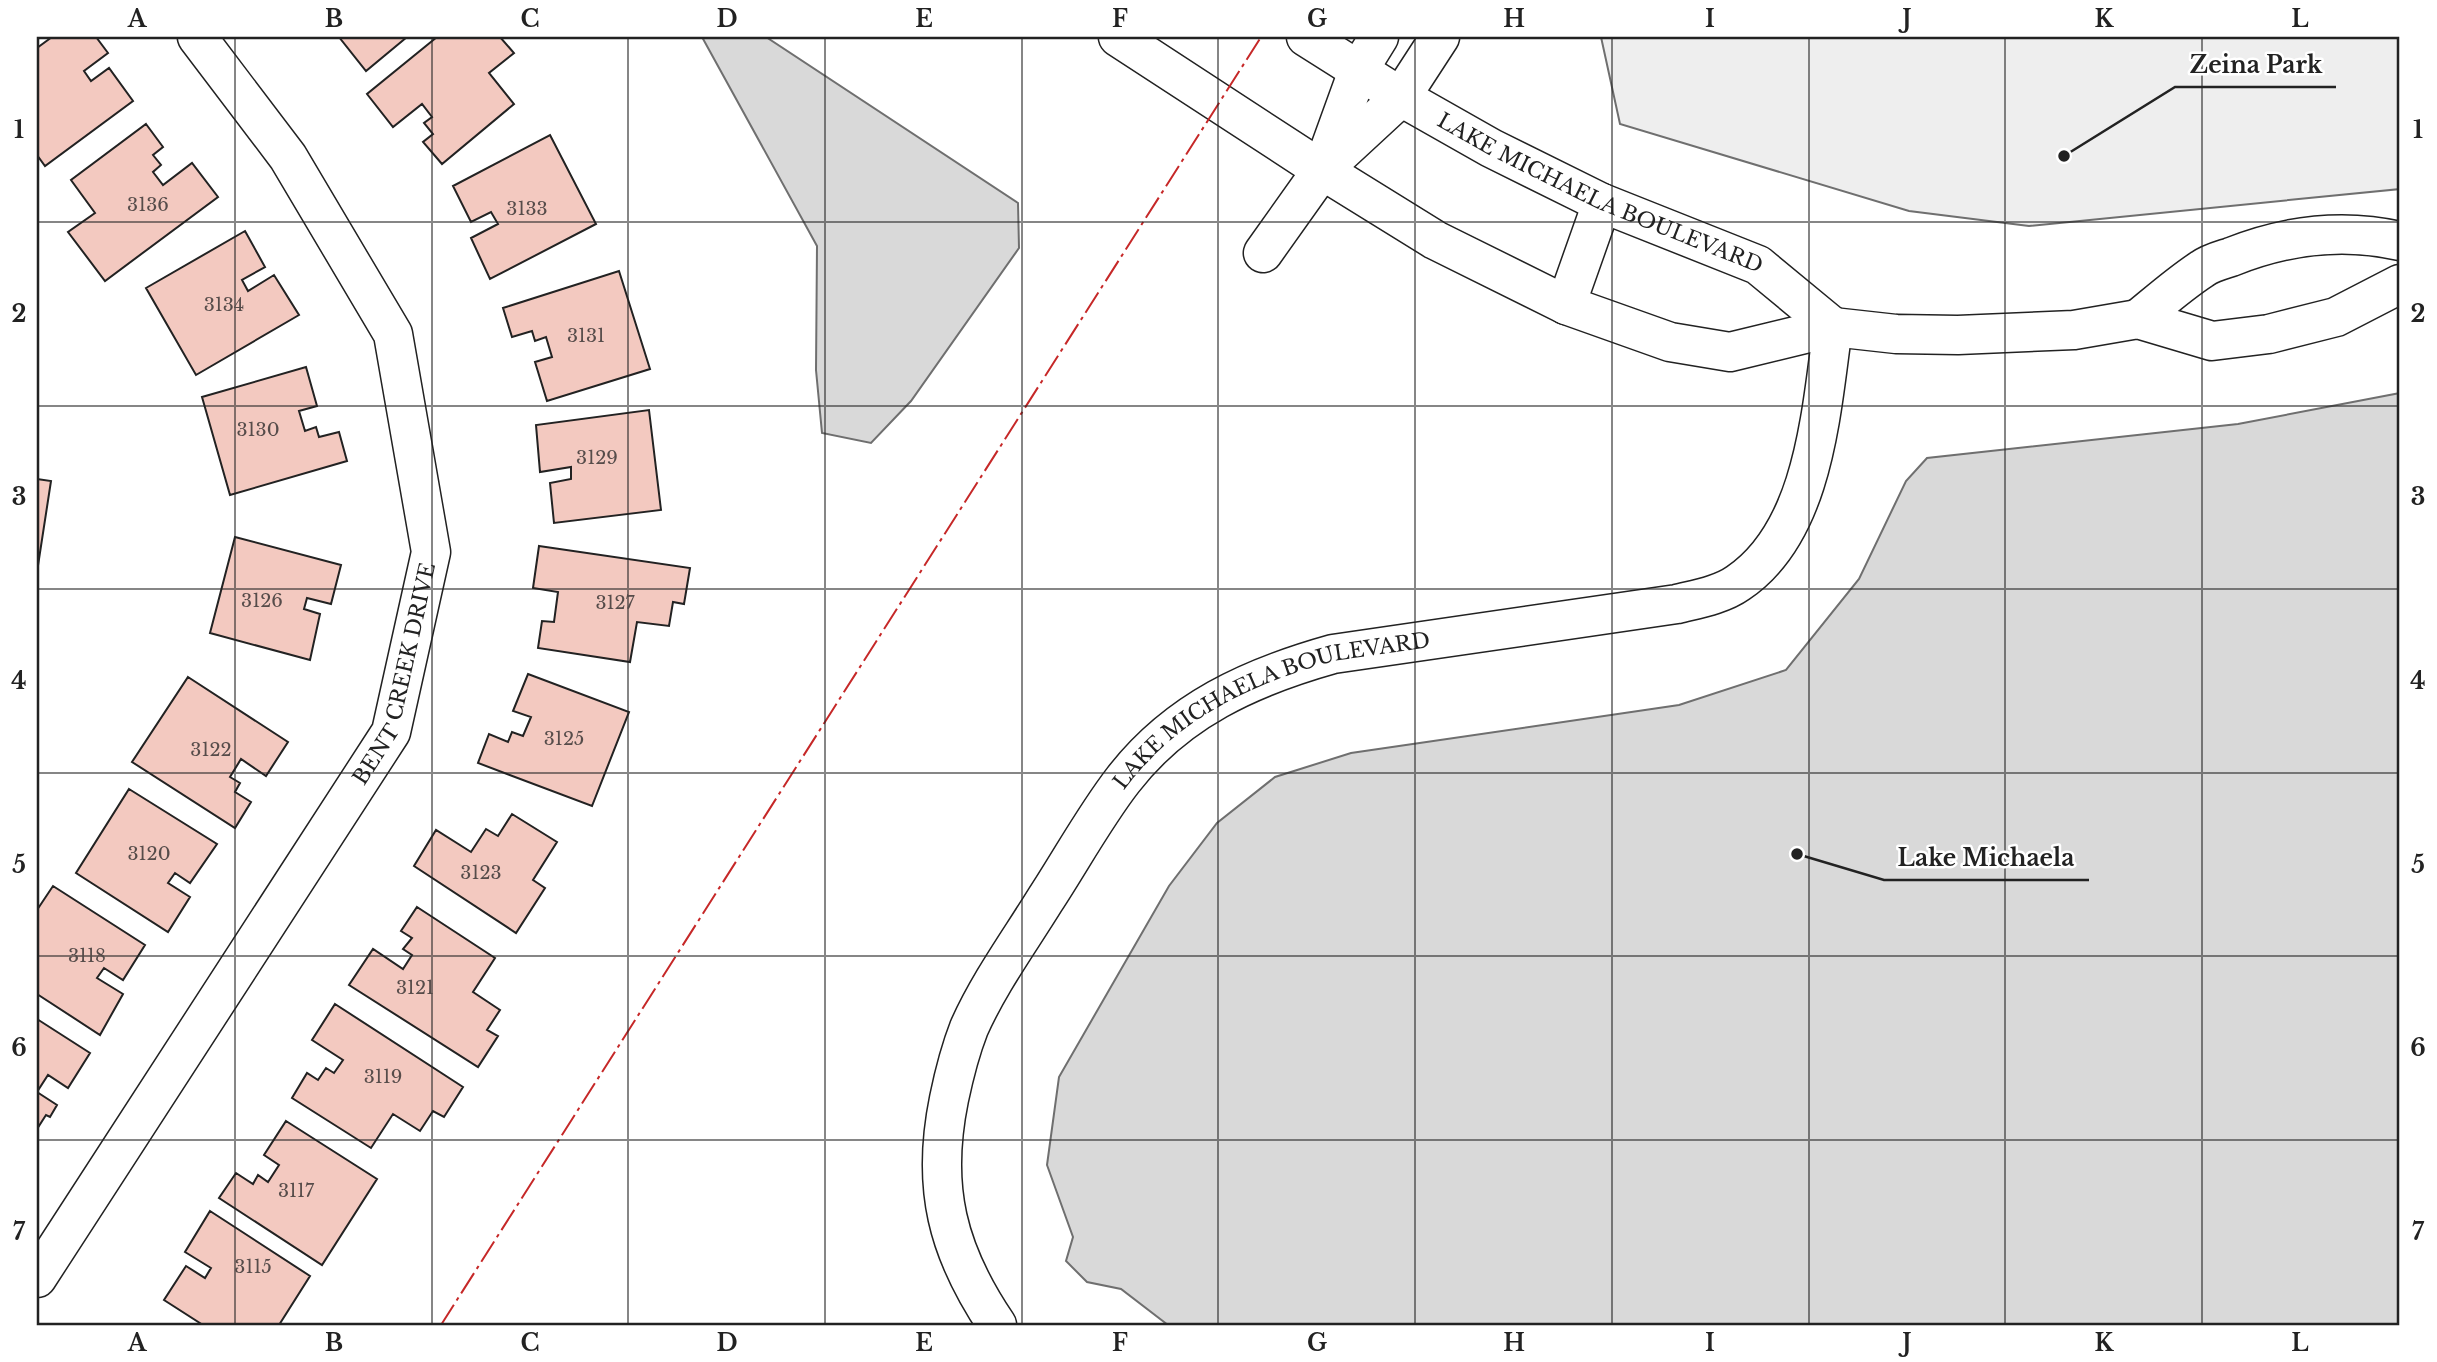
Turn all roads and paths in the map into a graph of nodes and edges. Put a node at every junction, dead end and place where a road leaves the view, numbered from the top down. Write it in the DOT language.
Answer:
graph roads {
  1 [pos="197,37"];
  2 [pos="1118,37"];
  3 [pos="1306,37"];
  4 [pos="1379,37"];
  5 [pos="1440,37"];
  6 [pos="1358,71"];
  7 [pos="1401,97"];
  8 [pos="1322,170"];
  9 [pos="1602,203"];
  10 [pos="2400,241"];
  11 [pos="1263,253"];
  12 [pos="2400,284"];
  13 [pos="1566,305"];
  14 [pos="2138,319"];
  15 [pos="1833,327"];
  16 [pos="37,1278"];
  17 [pos="997,1325"];
  1 -- 16 [label="street, BENT CREEK DRIVE"];
  2 -- 8 [label="street"];
  3 -- 6 [label="street, LAKE MICHAELA BOULEVARD"];
  4 -- 6 [label="street"];
  5 -- 7 [label="street"];
  6 -- 7 [label="street, LAKE MICHAELA BOULEVARD"];
  6 -- 8 [label="street"];
  7 -- 8 [label="street"];
  7 -- 9 [label="street, LAKE MICHAELA BOULEVARD"];
  8 -- 11 [label="street"];
  8 -- 13 [label="street"];
  9 -- 13 [label="street"];
  9 -- 15 [label="street, LAKE MICHAELA BOULEVARD"];
  10 -- 14 [label="street"];
  12 -- 14 [label="street"];
  13 -- 15 [label="street"];
  14 -- 15 [label="street"];
  15 -- 17 [label="street, LAKE MICHAELA BOULEVARD"];
}
